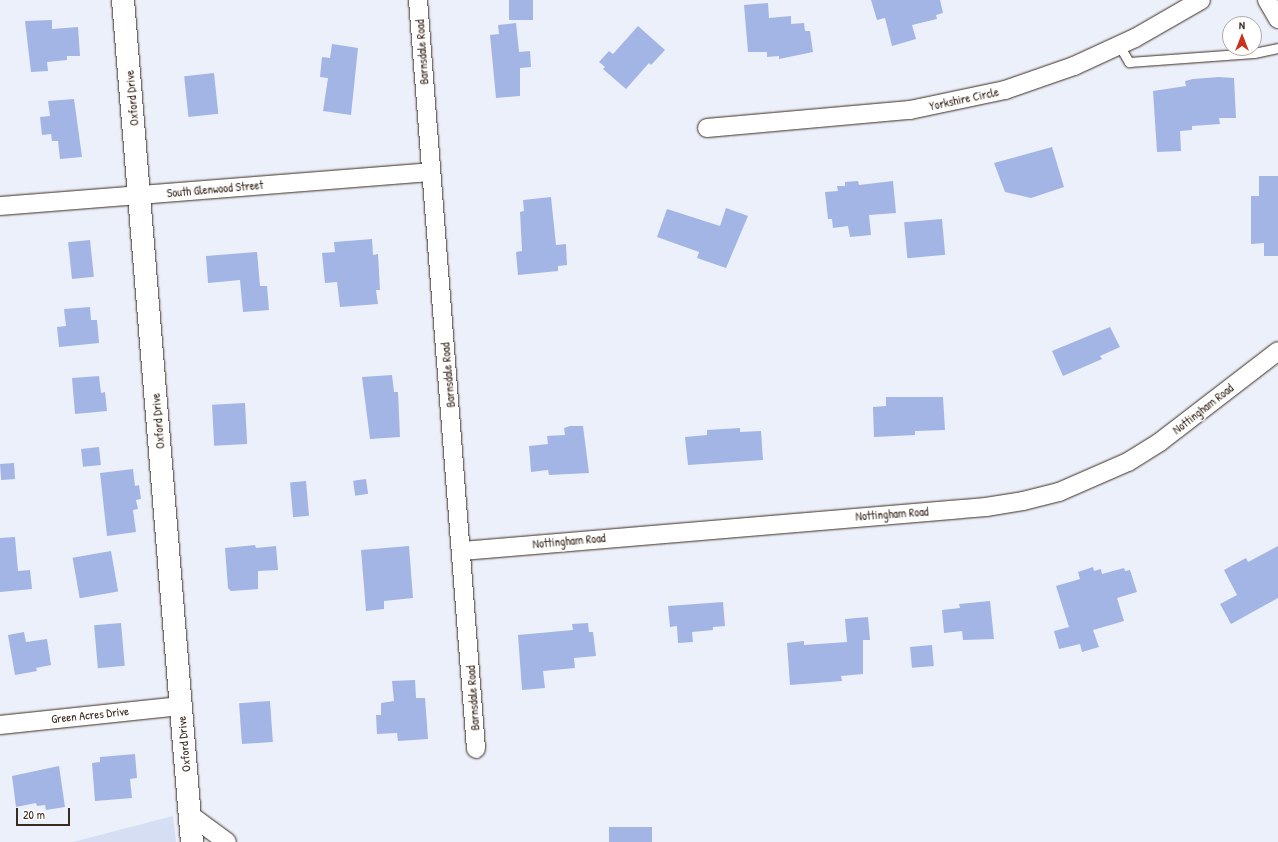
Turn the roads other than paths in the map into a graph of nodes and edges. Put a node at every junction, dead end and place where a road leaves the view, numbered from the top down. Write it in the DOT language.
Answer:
graph roads {
  1 [pos="123,0"];
  2 [pos="418,0"];
  3 [pos="1201,0"];
  4 [pos="1267,0"];
  5 [pos="1278,19"];
  6 [pos="1120,45"];
  7 [pos="1278,48"];
  8 [pos="707,128"];
  9 [pos="431,172"];
  10 [pos="140,195"];
  11 [pos="0,206"];
  12 [pos="1278,351"];
  13 [pos="462,551"];
  14 [pos="181,706"];
  15 [pos="0,725"];
  16 [pos="476,749"];
  17 [pos="190,814"];
  18 [pos="192,842"];
  19 [pos="227,842"];
  1 -- 10 [label="main road, Oxford Drive"];
  2 -- 9 [label="street, Barnsdale Road"];
  3 -- 6 [label="street, Yorkshire Circle"];
  4 -- 5 [label="street"];
  6 -- 7 [label="lane"];
  6 -- 8 [label="street, Yorkshire Circle"];
  9 -- 10 [label="street, South Glenwood Street"];
  9 -- 13 [label="street, Barnsdale Road"];
  10 -- 11 [label="street, South Glenwood Street"];
  10 -- 14 [label="main road, Oxford Drive"];
  12 -- 13 [label="street, Nottingham Road"];
  13 -- 16 [label="street, Barnsdale Road"];
  14 -- 15 [label="street, Green Acres Drive"];
  14 -- 17 [label="main road, Oxford Drive"];
  17 -- 18 [label="main road, Oxford Drive"];
  17 -- 19 [label="street"];
}
